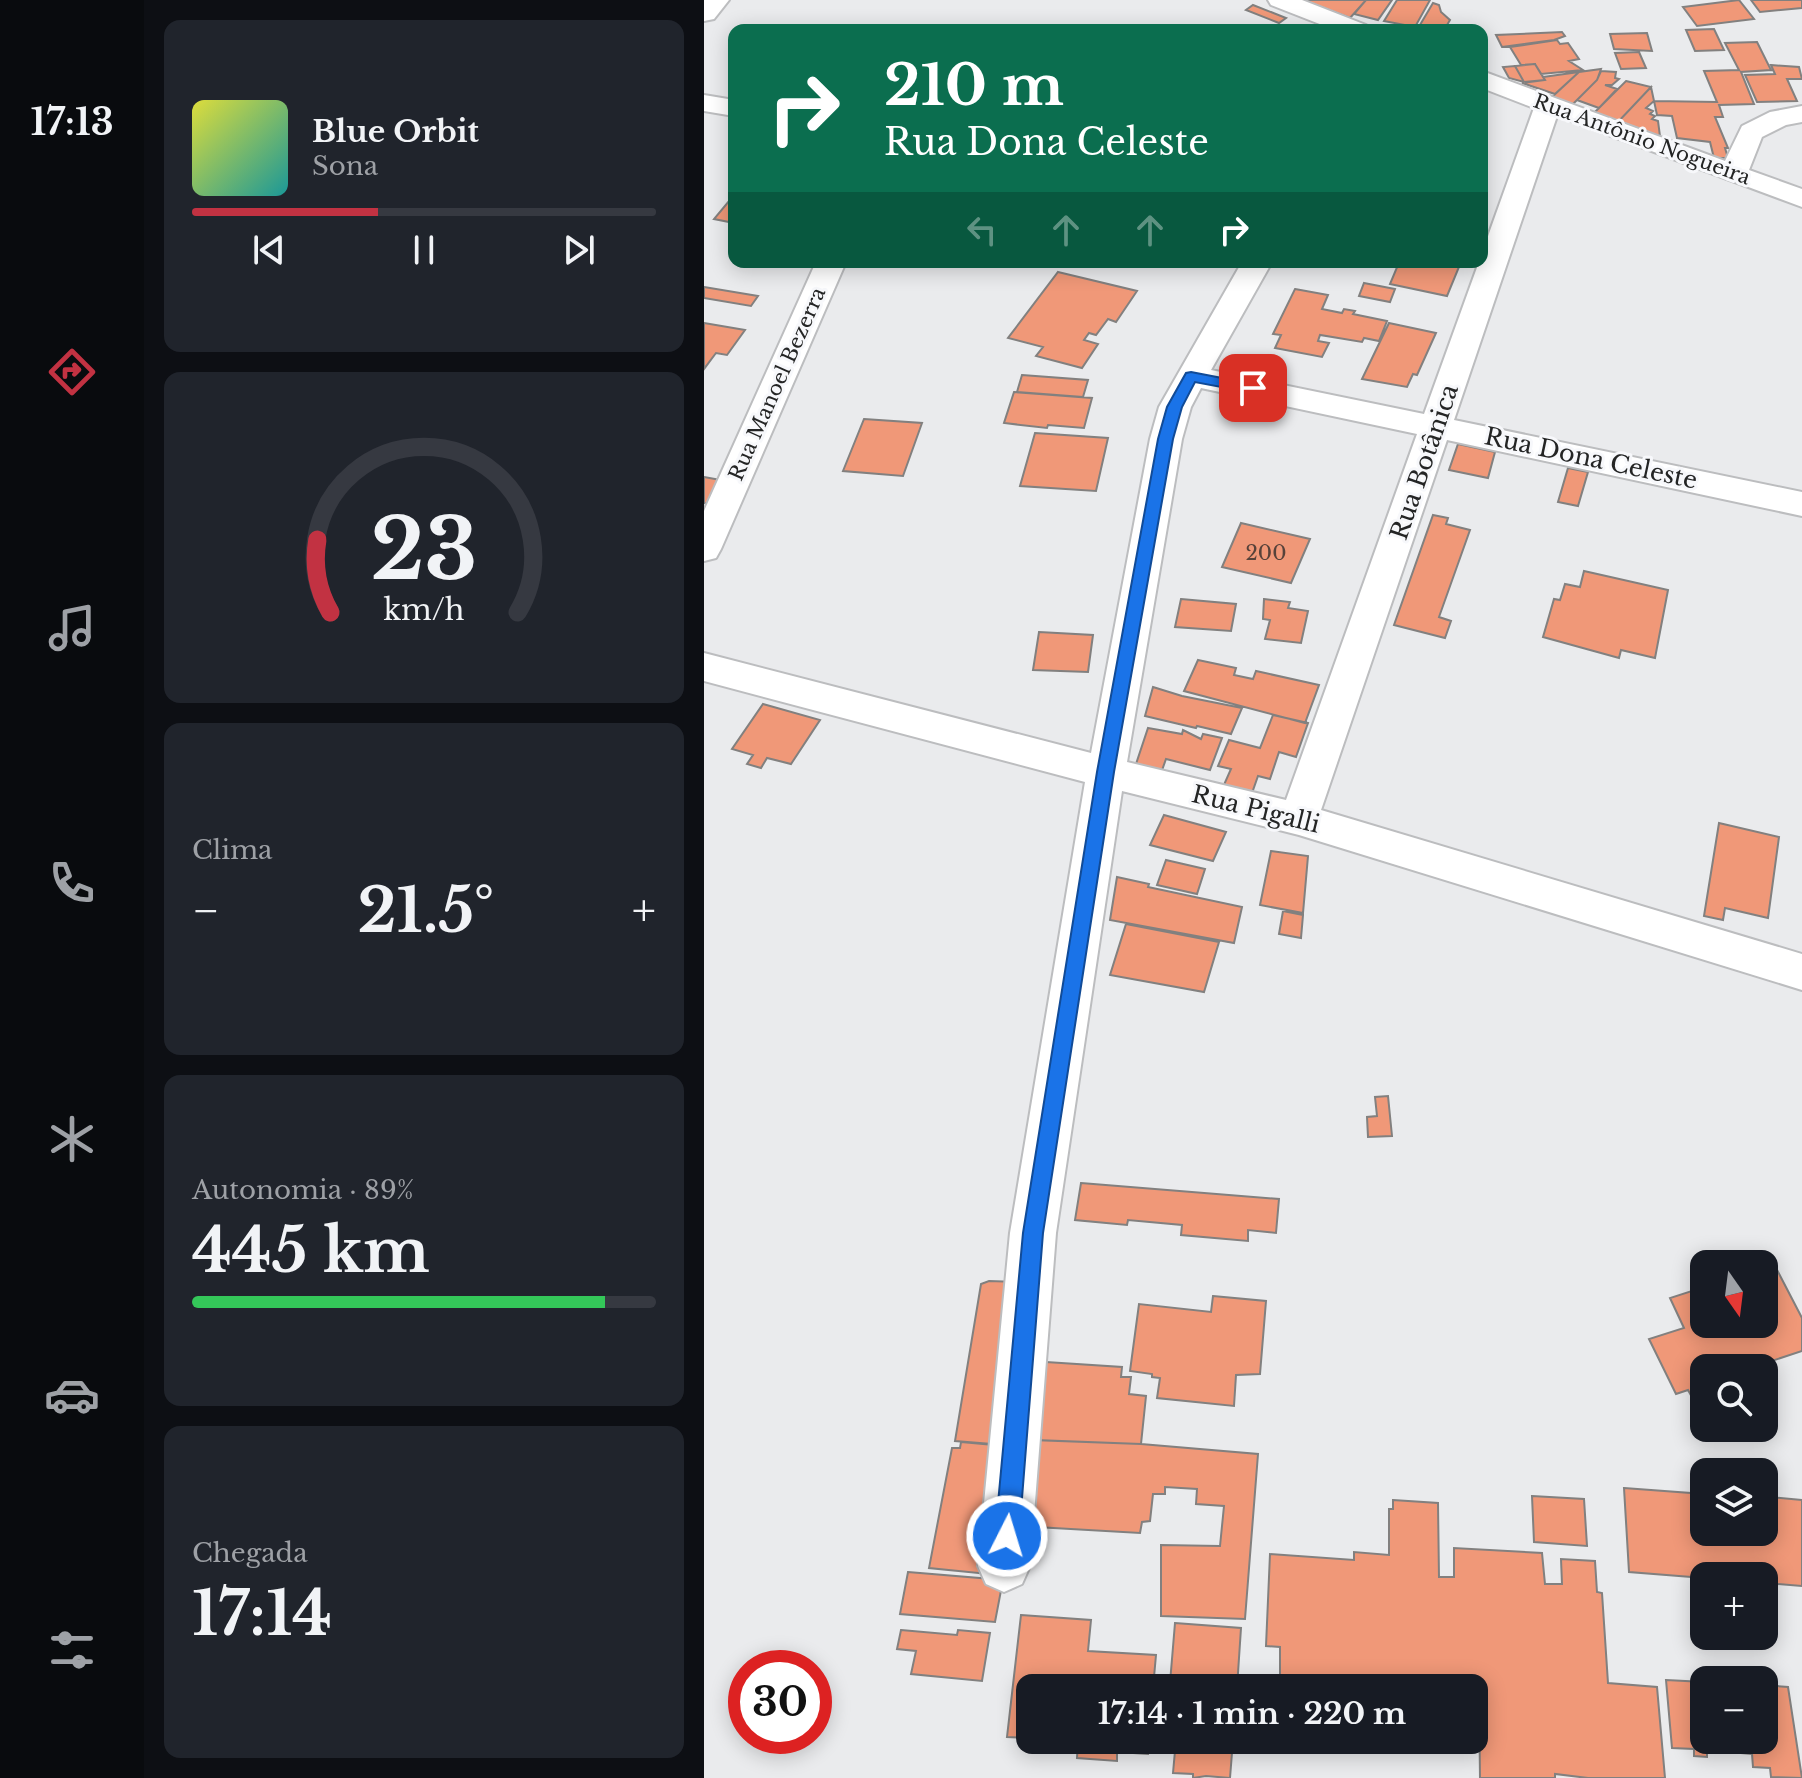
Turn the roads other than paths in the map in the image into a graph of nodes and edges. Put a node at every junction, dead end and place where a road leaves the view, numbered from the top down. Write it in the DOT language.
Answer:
graph roads {
  1 [pos="716,0"];
  2 [pos="1280,0"];
  3 [pos="704,13"];
  4 [pos="1342,24"];
  5 [pos="1488,81"];
  6 [pos="704,103"];
  7 [pos="1548,105"];
  8 [pos="728,107"];
  9 [pos="1802,114"];
  10 [pos="1734,172"];
  11 [pos="1802,199"];
  12 [pos="828,268"];
  13 [pos="1254,268"];
  14 [pos="1191,376"];
  15 [pos="1437,425"];
  16 [pos="1802,504"];
  17 [pos="704,549"];
  18 [pos="704,667"];
  19 [pos="1106,772"];
  20 [pos="1299,819"];
  21 [pos="1802,972"];
  22 [pos="1004,1566"];
  1 -- 3 [label="street"];
  2 -- 4 [label="street"];
  5 -- 7 [label="street, Rua Antônio Nogueira"];
  6 -- 8 [label="street"];
  7 -- 10 [label="street, Rua Antônio Nogueira"];
  7 -- 15 [label="street, Rua Botânica"];
  9 -- 10 [label="street"];
  10 -- 11 [label="street, Rua Antônio Nogueira"];
  12 -- 17 [label="street, Rua Manoel Bezerra"];
  13 -- 14 [label="street"];
  14 -- 15 [label="street, Rua Dona Celeste"];
  14 -- 19 [label="street"];
  15 -- 16 [label="street, Rua Dona Celeste"];
  15 -- 20 [label="street, Rua Botânica"];
  18 -- 19 [label="street, Rua Pigalli"];
  19 -- 20 [label="street, Rua Pigalli"];
  19 -- 22 [label="street"];
  20 -- 21 [label="street, Rua Pigalli"];
}
